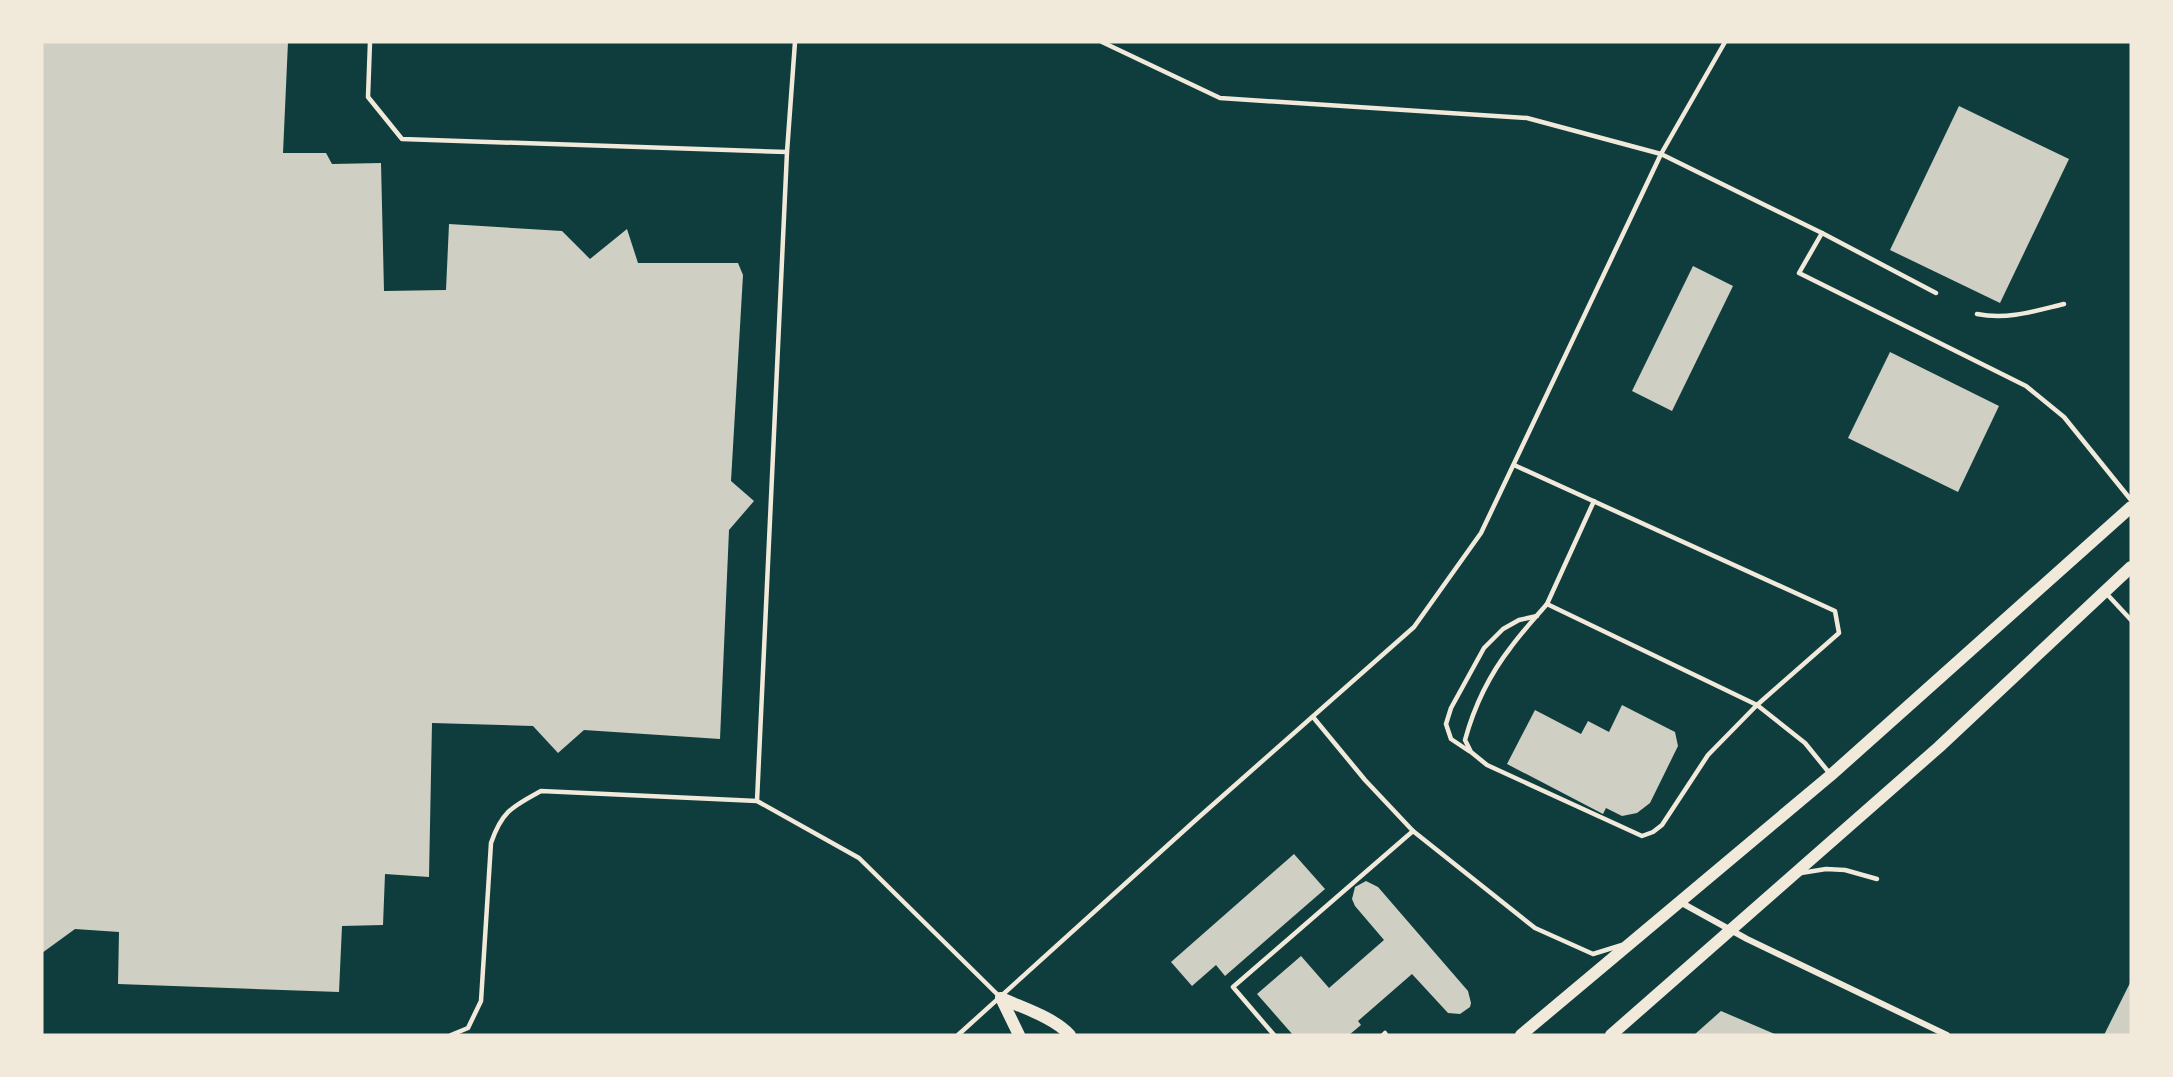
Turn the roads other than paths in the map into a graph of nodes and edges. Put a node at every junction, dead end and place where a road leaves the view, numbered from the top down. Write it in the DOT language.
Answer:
graph roads {
  1 [pos="370,42"];
  2 [pos="795,42"];
  3 [pos="1102,42"];
  4 [pos="1725,42"];
  5 [pos="787,152"];
  6 [pos="1660,154"];
  7 [pos="1822,233"];
  8 [pos="1936,293"];
  9 [pos="2064,304"];
  10 [pos="1977,314"];
  11 [pos="1514,465"];
  12 [pos="2131,500"];
  13 [pos="1594,501"];
  14 [pos="2131,507"];
  15 [pos="2131,567"];
  16 [pos="2105,592"];
  17 [pos="1547,604"];
  18 [pos="1537,616"];
  19 [pos="2131,620"];
  20 [pos="1757,705"];
  21 [pos="1313,717"];
  22 [pos="1471,752"];
  23 [pos="1831,775"];
  24 [pos="757,801"];
  25 [pos="1413,831"];
  26 [pos="1792,875"];
  27 [pos="1877,879"];
  28 [pos="1680,902"];
  29 [pos="1730,929"];
  30 [pos="1630,943"];
  31 [pos="1001,998"];
  32 [pos="451,1035"];
  33 [pos="958,1035"];
  34 [pos="1019,1035"];
  35 [pos="1070,1035"];
  36 [pos="1274,1035"];
  37 [pos="1521,1035"];
  38 [pos="1611,1035"];
  39 [pos="1947,1035"];
  1 -- 5 [label="lane"];
  2 -- 5 [label="lane"];
  3 -- 6 [label="lane"];
  4 -- 6 [label="lane"];
  5 -- 24 [label="lane"];
  6 -- 7 [label="lane"];
  6 -- 11 [label="lane"];
  7 -- 8 [label="lane"];
  7 -- 12 [label="lane"];
  9 -- 10 [label="lane"];
  11 -- 13 [label="lane"];
  11 -- 21 [label="lane"];
  13 -- 17 [label="lane"];
  13 -- 20 [label="lane"];
  14 -- 23 [label="main road"];
  15 -- 16 [label="main road"];
  16 -- 19 [label="lane"];
  16 -- 26 [label="main road"];
  17 -- 18 [label="lane"];
  17 -- 20 [label="lane"];
  18 -- 22 [label="lane"];
  18 -- 22 [label="lane"];
  20 -- 22 [label="lane"];
  20 -- 23 [label="lane"];
  21 -- 25 [label="lane"];
  21 -- 31 [label="lane"];
  23 -- 28 [label="main road"];
  24 -- 31 [label="lane"];
  24 -- 32 [label="lane"];
  25 -- 30 [label="lane"];
  25 -- 36 [label="lane"];
  26 -- 27 [label="lane"];
  26 -- 29 [label="main road"];
  28 -- 29 [label="street"];
  28 -- 30 [label="main road"];
  29 -- 38 [label="main road"];
  29 -- 39 [label="street"];
  30 -- 37 [label="main road"];
  31 -- 33 [label="lane"];
  31 -- 34 [label="main road"];
  31 -- 35 [label="main road"];
}
